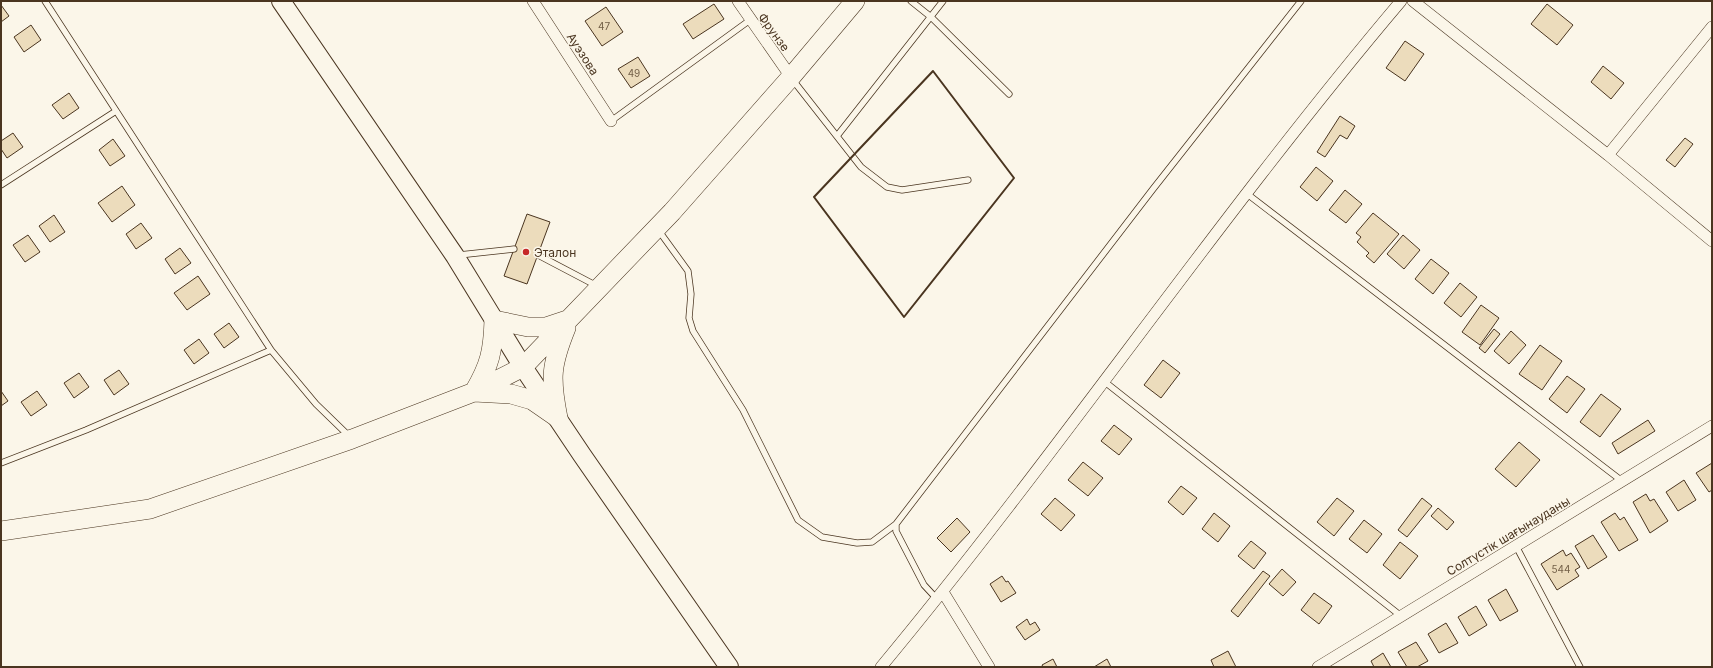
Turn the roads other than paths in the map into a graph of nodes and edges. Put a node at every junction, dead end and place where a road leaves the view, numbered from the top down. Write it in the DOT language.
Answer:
graph roads {
  1 [pos="45,1"];
  2 [pos="281,1"];
  3 [pos="533,1"];
  4 [pos="738,1"];
  5 [pos="855,1"];
  6 [pos="911,1"];
  7 [pos="943,1"];
  8 [pos="1301,1"];
  9 [pos="1401,1"];
  10 [pos="1413,1"];
  11 [pos="930,18"];
  12 [pos="750,20"];
  13 [pos="1712,27"];
  14 [pos="791,77"];
  15 [pos="1009,94"];
  16 [pos="116,111"];
  17 [pos="611,121"];
  18 [pos="838,136"];
  19 [pos="1608,155"];
  20 [pos="968,180"];
  21 [pos="1,185"];
  22 [pos="1246,193"];
  23 [pos="656,228"];
  24 [pos="1712,241"];
  25 [pos="514,249"];
  26 [pos="538,255"];
  27 [pos="455,256"];
  28 [pos="599,287"];
  29 [pos="494,320"];
  30 [pos="569,320"];
  31 [pos="271,350"];
  32 [pos="523,367"];
  33 [pos="1105,382"];
  34 [pos="474,392"];
  35 [pos="558,418"];
  36 [pos="1712,426"];
  37 [pos="352,439"];
  38 [pos="1,463"];
  39 [pos="1622,482"];
  40 [pos="896,524"];
  41 [pos="1,531"];
  42 [pos="1516,546"];
  43 [pos="940,596"];
  44 [pos="1401,616"];
  45 [pos="729,667"];
  46 [pos="881,667"];
  47 [pos="989,667"];
  48 [pos="1318,667"];
  49 [pos="1580,667"];
  1 -- 16 [label="lane"];
  2 -- 27 [label="main road"];
  3 -- 17 [label="street, Ауэзова"];
  4 -- 12 [label="street, Фрунзе"];
  5 -- 14 [label="highway"];
  6 -- 11 [label="lane"];
  7 -- 11 [label="lane"];
  8 -- 40 [label="lane"];
  9 -- 22 [label="street"];
  10 -- 19 [label="street"];
  11 -- 15 [label="lane"];
  11 -- 18 [label="lane"];
  12 -- 14 [label="street, Фрунзе"];
  12 -- 17 [label="lane"];
  13 -- 19 [label="street"];
  14 -- 18 [label="lane"];
  14 -- 23 [label="highway"];
  16 -- 21 [label="lane"];
  16 -- 31 [label="lane"];
  18 -- 20 [label="lane"];
  19 -- 24 [label="street"];
  22 -- 33 [label="street"];
  22 -- 39 [label="lane"];
  23 -- 28 [label="highway"];
  23 -- 40 [label="lane"];
  25 -- 27 [label="lane"];
  26 -- 28 [label="lane"];
  27 -- 29 [label="main road"];
  28 -- 30 [label="highway"];
  29 -- 30 [label="highway"];
  29 -- 32 [label="main road"];
  29 -- 34 [label="highway"];
  30 -- 32 [label="highway"];
  30 -- 35 [label="highway"];
  31 -- 37 [label="lane"];
  31 -- 38 [label="lane"];
  32 -- 34 [label="highway"];
  32 -- 35 [label="main road"];
  33 -- 43 [label="street"];
  33 -- 44 [label="lane"];
  34 -- 35 [label="highway"];
  34 -- 37 [label="highway"];
  35 -- 45 [label="main road"];
  36 -- 39 [label="street, Солтүстік шағынауданы"];
  37 -- 41 [label="highway"];
  39 -- 42 [label="street, Солтүстік шағынауданы"];
  40 -- 43 [label="lane"];
  42 -- 44 [label="street, Солтүстік шағынауданы"];
  42 -- 49 [label="lane"];
  43 -- 46 [label="street"];
  43 -- 47 [label="street"];
  44 -- 48 [label="street, Солтүстік шағынауданы"];
}
